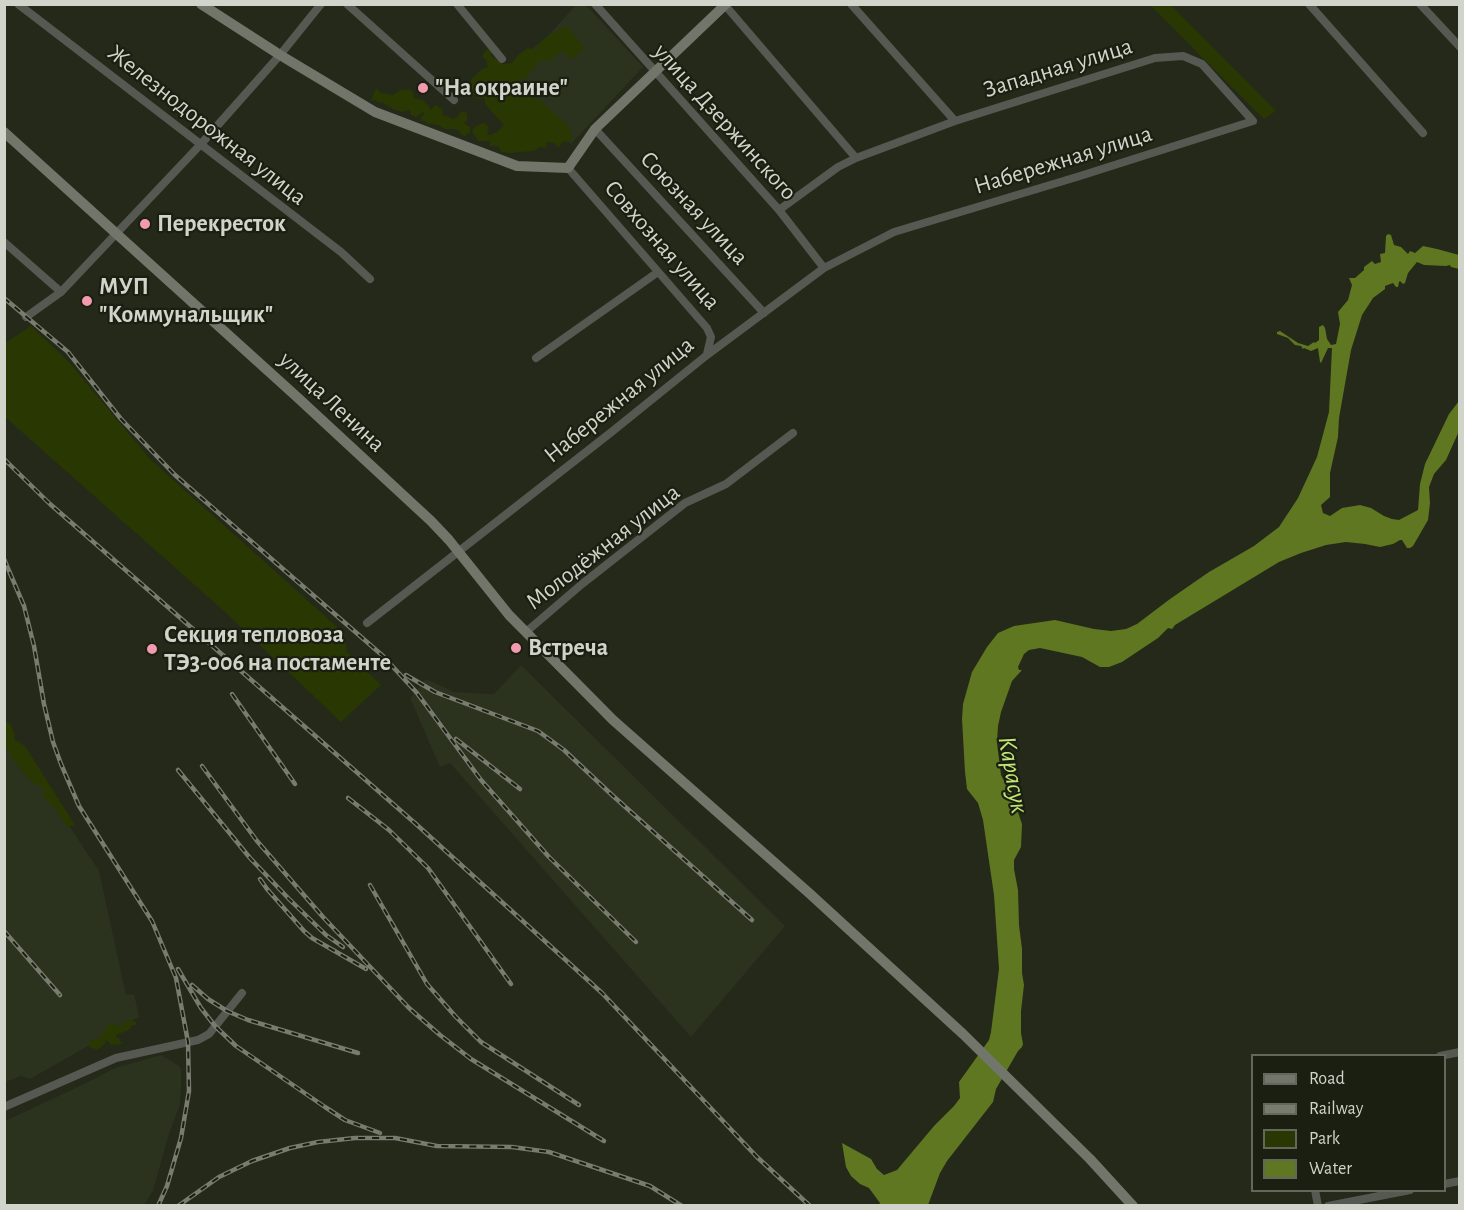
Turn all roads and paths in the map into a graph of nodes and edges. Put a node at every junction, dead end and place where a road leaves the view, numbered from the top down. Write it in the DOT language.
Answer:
graph roads {
  1 [pos="18,4"];
  2 [pos="201,4"];
  3 [pos="321,4"];
  4 [pos="347,4"];
  5 [pos="457,4"];
  6 [pos="595,4"];
  7 [pos="851,4"];
  8 [pos="1310,4"];
  9 [pos="1420,4"];
  10 [pos="725,5"];
  11 [pos="1460,46"];
  12 [pos="280,55"];
  13 [pos="502,59"];
  14 [pos="654,72"];
  15 [pos="454,100"];
  16 [pos="954,121"];
  17 [pos="1252,121"];
  18 [pos="595,129"];
  19 [pos="4,132"];
  20 [pos="1423,133"];
  21 [pos="201,144"];
  22 [pos="856,158"];
  23 [pos="568,168"];
  24 [pos="779,210"];
  25 [pos="117,233"];
  26 [pos="4,242"];
  27 [pos="824,268"];
  28 [pos="658,272"];
  29 [pos="370,279"];
  30 [pos="61,292"];
  31 [pos="764,313"];
  32 [pos="26,316"];
  33 [pos="707,355"];
  34 [pos="536,358"];
  35 [pos="794,433"];
  36 [pos="458,552"];
  37 [pos="367,623"];
  38 [pos="526,632"];
  39 [pos="242,993"];
  40 [pos="4,1107"];
  41 [pos="1405,1192"];
  42 [pos="1133,1206"];
  43 [pos="1328,1206"];
  1 -- 21 [label="street, Железнодорожная улица"];
  2 -- 12 [label="main road"];
  3 -- 12 [label="street"];
  4 -- 15 [label="street"];
  5 -- 13 [label="street"];
  6 -- 14 [label="street, улица Дзержинского"];
  7 -- 16 [label="street"];
  8 -- 20 [label="street"];
  9 -- 11 [label="street"];
  10 -- 14 [label="main road"];
  10 -- 22 [label="street"];
  12 -- 21 [label="street"];
  12 -- 23 [label="main road"];
  14 -- 18 [label="main road"];
  14 -- 24 [label="street, улица Дзержинского"];
  16 -- 17 [label="street, Западная улица"];
  16 -- 22 [label="street, Западная улица"];
  17 -- 27 [label="street, Набережная улица"];
  18 -- 23 [label="main road"];
  18 -- 31 [label="street, Союзная улица"];
  19 -- 25 [label="main road, улица Ленина"];
  21 -- 25 [label="street"];
  21 -- 29 [label="street, Железнодорожная улица"];
  22 -- 24 [label="street, Западная улица"];
  23 -- 28 [label="street, Совхозная улица"];
  24 -- 27 [label="street, улица Дзержинского"];
  25 -- 30 [label="street"];
  25 -- 36 [label="main road, улица Ленина"];
  26 -- 30 [label="street"];
  27 -- 31 [label="street, Набережная улица"];
  28 -- 33 [label="street, Совхозная улица"];
  28 -- 34 [label="street"];
  30 -- 32 [label="street"];
  31 -- 33 [label="street, Набережная улица"];
  33 -- 36 [label="street, Набережная улица"];
  35 -- 38 [label="street, Молодёжная улица"];
  36 -- 37 [label="street, Набережная улица"];
  36 -- 38 [label="main road, улица Ленина"];
  38 -- 42 [label="main road, улица Ленина"];
  39 -- 40 [label="street"];
  41 -- 43 [label="street"];
}
